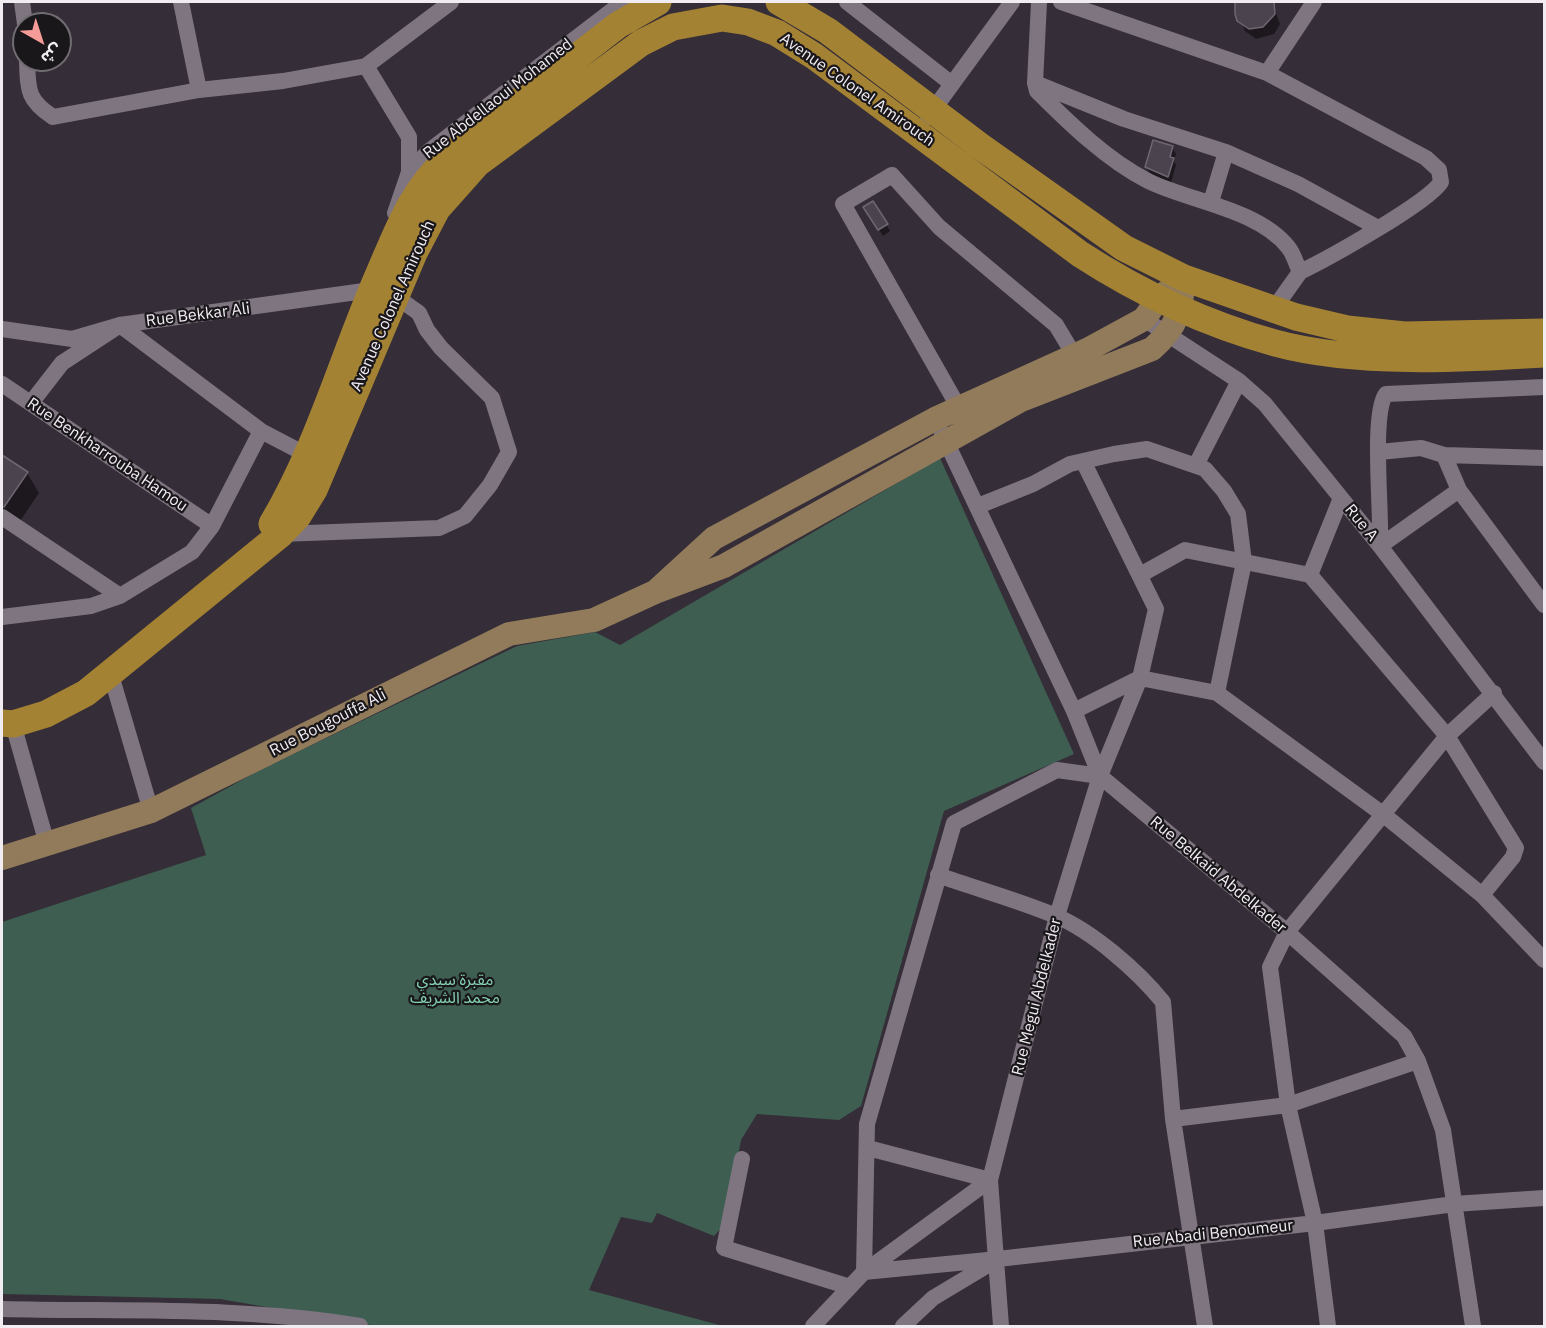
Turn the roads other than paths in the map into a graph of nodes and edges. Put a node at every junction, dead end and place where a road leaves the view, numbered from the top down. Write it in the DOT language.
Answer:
graph roads {
  1 [pos="181,2"];
  2 [pos="451,2"];
  3 [pos="623,2"];
  4 [pos="658,2"];
  5 [pos="779,2"];
  6 [pos="847,2"];
  7 [pos="1012,2"];
  8 [pos="1039,2"];
  9 [pos="1061,2"];
  10 [pos="1314,2"];
  11 [pos="859,8"];
  12 [pos="366,66"];
  13 [pos="27,72"];
  14 [pos="1267,73"];
  15 [pos="1035,83"];
  16 [pos="952,84"];
  17 [pos="199,90"];
  18 [pos="933,110"];
  19 [pos="918,132"];
  20 [pos="410,137"];
  21 [pos="429,151"];
  22 [pos="1226,152"];
  23 [pos="409,172"];
  24 [pos="1211,202"];
  25 [pos="1378,228"];
  26 [pos="389,249"];
  27 [pos="1300,272"];
  28 [pos="1184,278"];
  29 [pos="383,293"];
  30 [pos="1161,309"];
  31 [pos="1273,310"];
  32 [pos="120,325"];
  33 [pos="2,329"];
  34 [pos="1545,332"];
  35 [pos="1169,334"];
  36 [pos="1545,354"];
  37 [pos="1074,355"];
  38 [pos="1239,381"];
  39 [pos="2,384"];
  40 [pos="1545,387"];
  41 [pos="30,404"];
  42 [pos="959,408"];
  43 [pos="935,419"];
  44 [pos="261,431"];
  45 [pos="946,441"];
  46 [pos="1379,452"];
  47 [pos="307,455"];
  48 [pos="1444,455"];
  49 [pos="1083,461"];
  50 [pos="1542,462"];
  51 [pos="1196,465"];
  52 [pos="1459,490"];
  53 [pos="1341,498"];
  54 [pos="978,506"];
  55 [pos="2,517"];
  56 [pos="212,526"];
  57 [pos="281,534"];
  58 [pos="1380,546"];
  59 [pos="251,558"];
  60 [pos="1244,562"];
  61 [pos="1310,574"];
  62 [pos="1140,575"];
  63 [pos="655,592"];
  64 [pos="120,596"];
  65 [pos="1545,605"];
  66 [pos="2,617"];
  67 [pos="111,675"];
  68 [pos="1140,678"];
  69 [pos="1217,693"];
  70 [pos="1494,693"];
  71 [pos="1074,711"];
  72 [pos="7,723"];
  73 [pos="1446,736"];
  74 [pos="1545,762"];
  75 [pos="1100,776"];
  76 [pos="151,811"];
  77 [pos="1384,815"];
  78 [pos="46,844"];
  79 [pos="2,858"];
  80 [pos="938,875"];
  81 [pos="1482,895"];
  82 [pos="1057,916"];
  83 [pos="1287,932"];
  84 [pos="1545,960"];
  85 [pos="1418,1061"];
  86 [pos="1288,1105"];
  87 [pos="1173,1119"];
  88 [pos="868,1148"];
  89 [pos="742,1159"];
  90 [pos="990,1180"];
  91 [pos="1545,1198"];
  92 [pos="1454,1204"];
  93 [pos="1315,1223"];
  94 [pos="1191,1236"];
  95 [pos="998,1259"];
  96 [pos="864,1272"];
  97 [pos="850,1287"];
  98 [pos="2,1309"];
  99 [pos="360,1326"];
  100 [pos="813,1326"];
  101 [pos="903,1326"];
  102 [pos="1001,1326"];
  103 [pos="1205,1326"];
  104 [pos="1328,1326"];
  105 [pos="1473,1326"];
  1 -- 17 [label="street"];
  2 -- 12 [label="street"];
  3 -- 21 [label="street, Rue Abdellaoui Mohamed"];
  4 -- 26 [label="main road, Avenue Colonel Amirouch"];
  5 -- 18 [label="main road, Avenue Colonel Amirouch"];
  6 -- 11 [label="street"];
  7 -- 16 [label="street"];
  8 -- 15 [label="street"];
  9 -- 14 [label="street"];
  10 -- 14 [label="street"];
  11 -- 16 [label="street"];
  12 -- 17 [label="street"];
  12 -- 20 [label="street"];
  13 -- 17 [label="street"];
  14 -- 25 [label="street"];
  15 -- 22 [label="street"];
  15 -- 24 [label="street"];
  16 -- 18 [label="street"];
  18 -- 19 [label="street"];
  18 -- 28 [label="main road, Avenue Colonel Amirouch"];
  19 -- 29 [label="main road, Avenue Colonel Amirouch"];
  19 -- 30 [label="main road, Avenue Colonel Amirouch"];
  20 -- 21 [label="street"];
  20 -- 23 [label="street"];
  21 -- 23 [label="street, Rue Abdellaoui Mohamed"];
  22 -- 24 [label="street"];
  22 -- 25 [label="street"];
  23 -- 26 [label="street, Rue Abdellaoui Mohamed"];
  24 -- 27 [label="street"];
  25 -- 27 [label="street"];
  26 -- 29 [label="main road, Avenue Colonel Amirouch"];
  27 -- 31 [label="street"];
  28 -- 30 [label="street"];
  28 -- 31 [label="main road, Avenue Colonel Amirouch"];
  29 -- 32 [label="street, Rue Bekkar Ali"];
  29 -- 47 [label="main road, Avenue Colonel Amirouch"];
  29 -- 57 [label="main road, Avenue Colonel Amirouch"];
  29 -- 57 [label="street"];
  30 -- 35 [label="street"];
  30 -- 36 [label="main road, Avenue Colonel Amirouch"];
  30 -- 37 [label="street"];
  31 -- 34 [label="main road, Avenue Colonel Amirouch"];
  32 -- 33 [label="street, Rue Bekkar Ali"];
  32 -- 41 [label="street"];
  32 -- 44 [label="street"];
  35 -- 38 [label="street, Rue A"];
  35 -- 45 [label="street"];
  37 -- 42 [label="street"];
  37 -- 42 [label="street"];
  38 -- 51 [label="street"];
  38 -- 53 [label="street, Rue A"];
  39 -- 41 [label="street, Rue Benkharrouba Hamou"];
  40 -- 46 [label="street"];
  41 -- 56 [label="street, Rue Benkharrouba Hamou"];
  42 -- 43 [label="street"];
  43 -- 45 [label="street, Rue Belkaid Abdelkader"];
  43 -- 63 [label="street"];
  44 -- 47 [label="street"];
  44 -- 56 [label="street"];
  45 -- 54 [label="street, Rue Belkaid Abdelkader"];
  45 -- 63 [label="street"];
  46 -- 48 [label="street"];
  46 -- 58 [label="street"];
  47 -- 59 [label="main road, Avenue Colonel Amirouch"];
  48 -- 50 [label="street"];
  48 -- 52 [label="street"];
  49 -- 51 [label="street"];
  49 -- 54 [label="street"];
  49 -- 62 [label="street, Rue Megui Abdelkader"];
  51 -- 60 [label="street"];
  52 -- 58 [label="street"];
  52 -- 65 [label="street"];
  53 -- 58 [label="street, Rue A"];
  53 -- 61 [label="street"];
  54 -- 71 [label="street, Rue Belkaid Abdelkader"];
  55 -- 64 [label="street"];
  56 -- 64 [label="street"];
  57 -- 59 [label="main road, Avenue Colonel Amirouch"];
  58 -- 70 [label="street, Rue A"];
  59 -- 67 [label="main road, Avenue Colonel Amirouch"];
  60 -- 61 [label="street"];
  60 -- 62 [label="street"];
  60 -- 69 [label="street"];
  61 -- 73 [label="street"];
  62 -- 68 [label="street, Rue Megui Abdelkader"];
  63 -- 76 [label="street, Rue Bougouffa Ali"];
  64 -- 66 [label="street"];
  67 -- 72 [label="main road, Avenue Colonel Amirouch"];
  67 -- 76 [label="street"];
  68 -- 69 [label="street"];
  68 -- 71 [label="street"];
  68 -- 75 [label="street, Rue Megui Abdelkader"];
  69 -- 77 [label="street"];
  70 -- 73 [label="street"];
  70 -- 74 [label="street, Rue A"];
  71 -- 75 [label="street, Rue Belkaid Abdelkader"];
  72 -- 78 [label="street"];
  73 -- 77 [label="street"];
  73 -- 81 [label="street"];
  75 -- 80 [label="street"];
  75 -- 82 [label="street, Rue Megui Abdelkader"];
  75 -- 83 [label="street, Rue Belkaid Abdelkader"];
  76 -- 78 [label="street, Rue Bougouffa Ali"];
  77 -- 81 [label="street"];
  77 -- 83 [label="street"];
  78 -- 79 [label="street, Rue Bougouffa Ali"];
  80 -- 82 [label="street"];
  80 -- 88 [label="street"];
  81 -- 84 [label="street"];
  82 -- 87 [label="street"];
  82 -- 90 [label="street, Rue Megui Abdelkader"];
  83 -- 85 [label="street, Rue Belkaid Abdelkader"];
  83 -- 86 [label="street"];
  85 -- 86 [label="street"];
  85 -- 92 [label="street, Rue Belkaid Abdelkader"];
  86 -- 87 [label="street"];
  86 -- 93 [label="street"];
  87 -- 94 [label="street"];
  88 -- 90 [label="street"];
  88 -- 96 [label="street"];
  89 -- 97 [label="street"];
  90 -- 95 [label="street, Rue Megui Abdelkader"];
  90 -- 96 [label="street"];
  91 -- 92 [label="street, Rue Abadi Benoumeur"];
  92 -- 93 [label="street, Rue Abadi Benoumeur"];
  92 -- 105 [label="street, Rue Belkaid Abdelkader"];
  93 -- 94 [label="street, Rue Abadi Benoumeur"];
  93 -- 104 [label="street"];
  94 -- 95 [label="street, Rue Abadi Benoumeur"];
  94 -- 103 [label="street"];
  95 -- 96 [label="street"];
  95 -- 101 [label="street, Rue Abadi Benoumeur"];
  95 -- 102 [label="street, Rue Megui Abdelkader"];
  96 -- 97 [label="street"];
  97 -- 100 [label="street"];
  98 -- 99 [label="street"];
}
